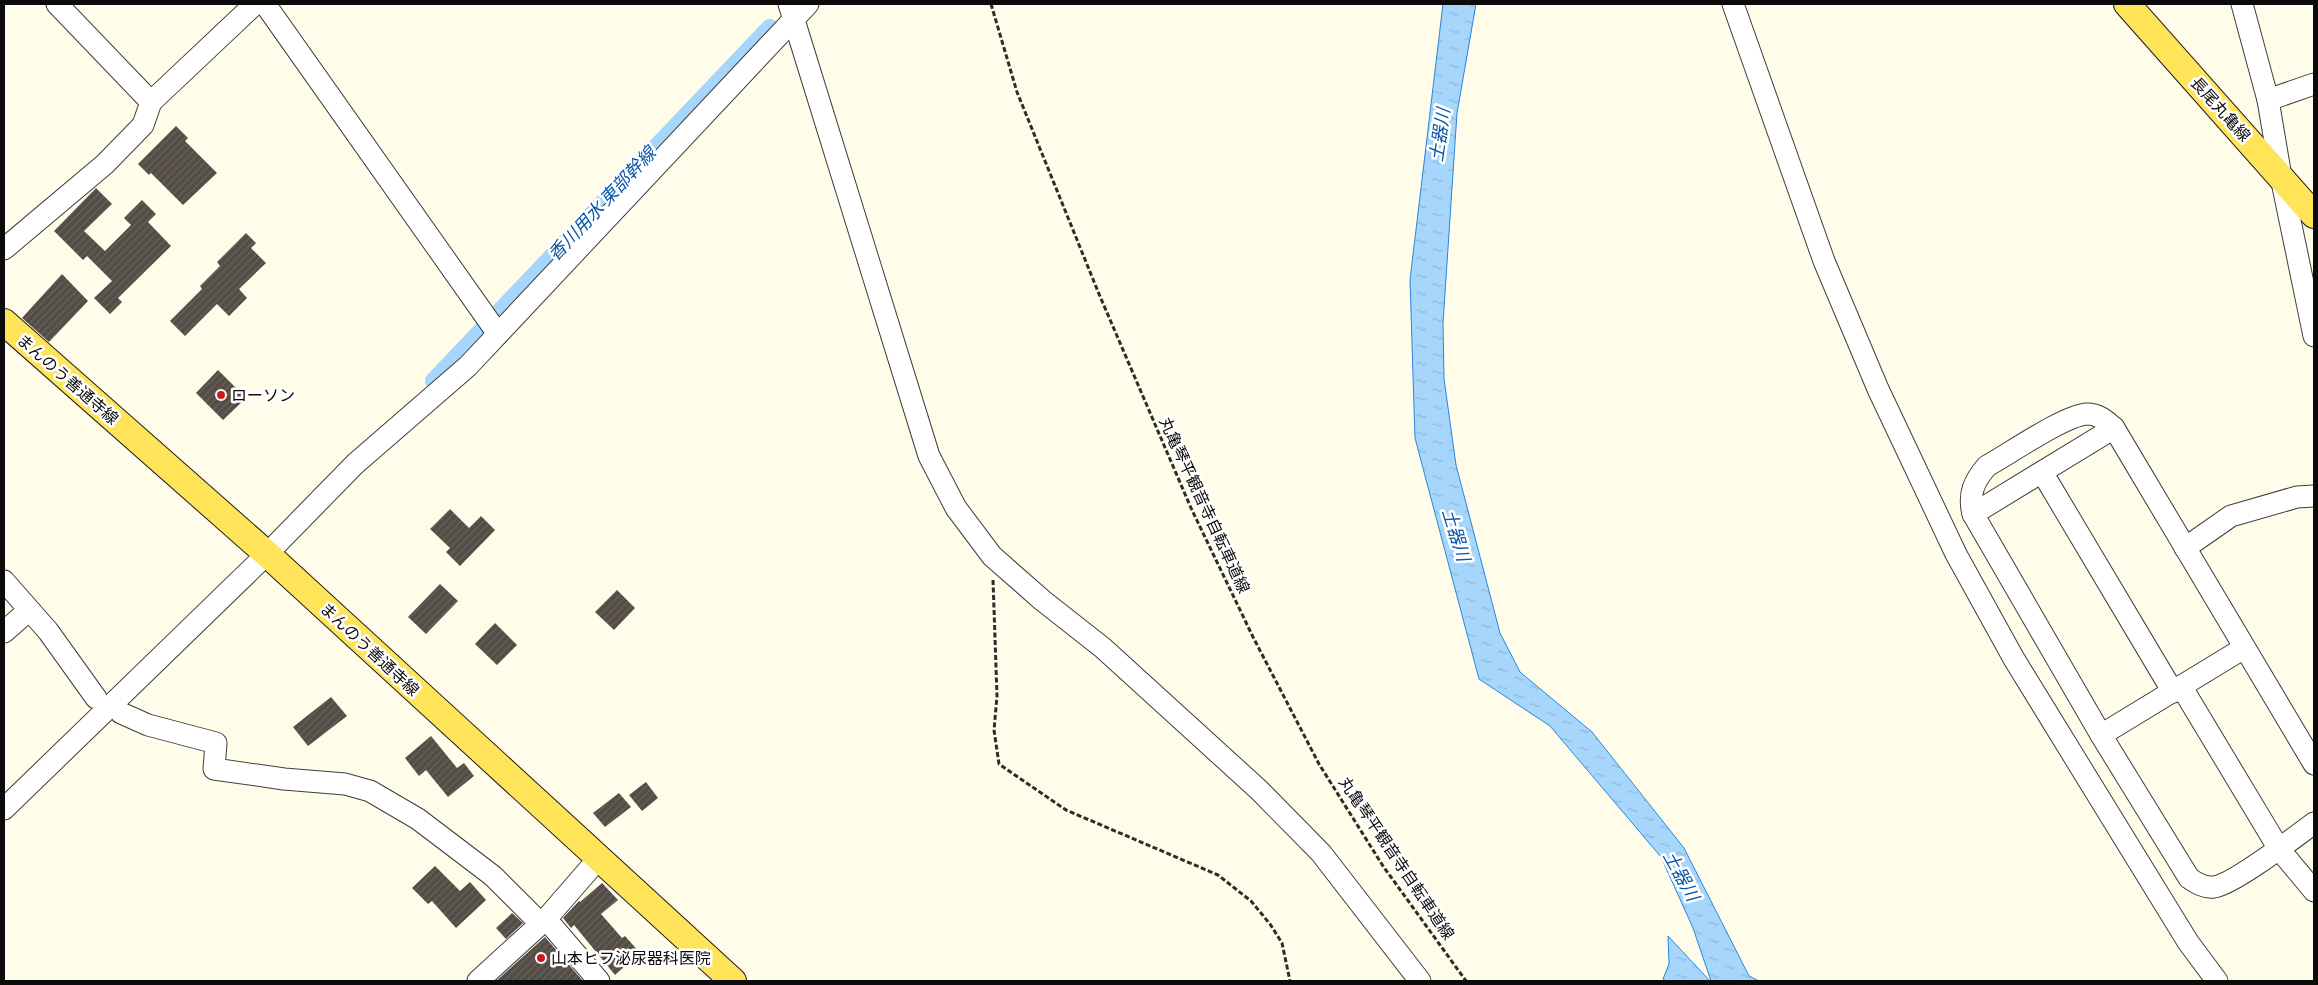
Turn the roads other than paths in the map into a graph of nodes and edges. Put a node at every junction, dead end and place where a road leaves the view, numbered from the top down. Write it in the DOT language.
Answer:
graph roads {
  1 [pos="57,4"];
  2 [pos="255,4"];
  3 [pos="265,4"];
  4 [pos="808,4"];
  5 [pos="1733,4"];
  6 [pos="2128,4"];
  7 [pos="2242,4"];
  8 [pos="791,11"];
  9 [pos="2314,84"];
  10 [pos="2268,100"];
  11 [pos="150,102"];
  12 [pos="2281,177"];
  13 [pos="2314,215"];
  14 [pos="4,250"];
  15 [pos="4,322"];
  16 [pos="498,334"];
  17 [pos="2314,336"];
  18 [pos="2114,428"];
  19 [pos="2042,472"];
  20 [pos="2314,496"];
  21 [pos="1973,514"];
  22 [pos="2185,548"];
  23 [pos="267,554"];
  24 [pos="4,581"];
  25 [pos="29,610"];
  26 [pos="4,632"];
  27 [pos="2244,648"];
  28 [pos="2177,689"];
  29 [pos="96,698"];
  30 [pos="121,713"];
  31 [pos="2102,735"];
  32 [pos="2314,764"];
  33 [pos="4,809"];
  34 [pos="2314,823"];
  35 [pos="2279,849"];
  36 [pos="599,858"];
  37 [pos="2314,891"];
  38 [pos="544,922"];
  39 [pos="478,981"];
  40 [pos="599,981"];
  41 [pos="733,981"];
  42 [pos="1420,981"];
  43 [pos="2217,981"];
  1 -- 11 [label="street"];
  2 -- 11 [label="street"];
  3 -- 16 [label="street"];
  4 -- 8 [label="street"];
  5 -- 43 [label="street"];
  6 -- 12 [label="main road, 長尾丸亀線"];
  7 -- 10 [label="street"];
  8 -- 16 [label="street"];
  8 -- 42 [label="street"];
  9 -- 10 [label="street"];
  10 -- 12 [label="street"];
  11 -- 14 [label="street"];
  12 -- 13 [label="main road, 長尾丸亀線"];
  12 -- 17 [label="street"];
  15 -- 23 [label="main road, まんのう善通寺線"];
  16 -- 23 [label="street"];
  18 -- 19 [label="street"];
  18 -- 21 [label="street"];
  18 -- 22 [label="street"];
  19 -- 21 [label="street"];
  19 -- 28 [label="street"];
  20 -- 22 [label="street"];
  21 -- 31 [label="street"];
  22 -- 27 [label="street"];
  23 -- 33 [label="street"];
  23 -- 36 [label="main road, まんのう善通寺線"];
  24 -- 25 [label="street"];
  25 -- 26 [label="street"];
  25 -- 29 [label="street"];
  27 -- 28 [label="street"];
  27 -- 32 [label="street"];
  28 -- 31 [label="street"];
  28 -- 35 [label="street"];
  30 -- 38 [label="street"];
  31 -- 35 [label="street"];
  34 -- 35 [label="street"];
  35 -- 37 [label="street"];
  36 -- 38 [label="street"];
  36 -- 41 [label="main road, まんのう善通寺線"];
  38 -- 39 [label="street"];
  38 -- 40 [label="street"];
}
